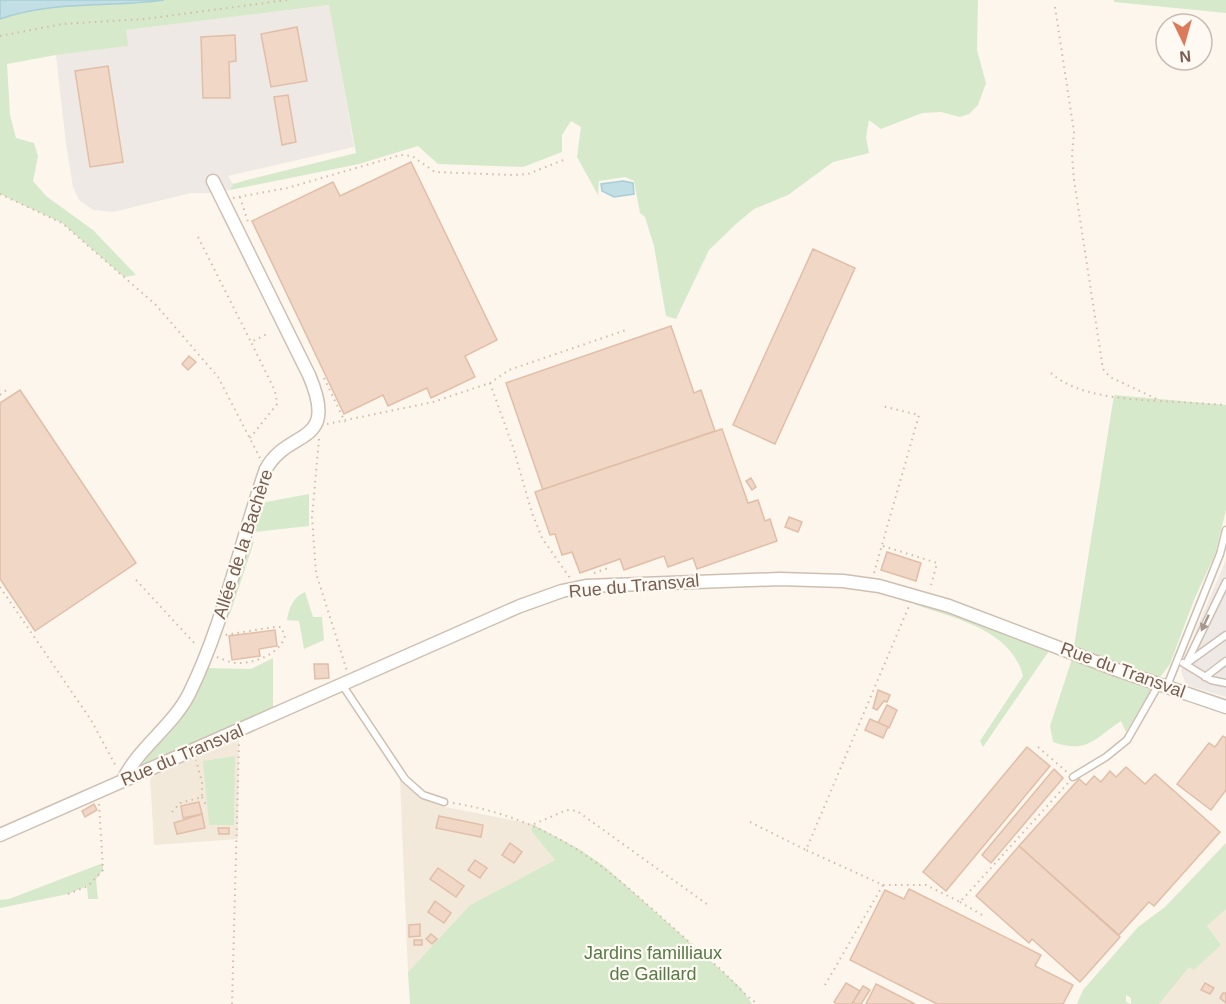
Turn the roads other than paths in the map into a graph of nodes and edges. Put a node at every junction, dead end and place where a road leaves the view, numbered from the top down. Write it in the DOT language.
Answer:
graph roads {
  1 [pos="213,181"];
  2 [pos="1226,530"];
  3 [pos="1226,582"];
  4 [pos="1226,635"];
  5 [pos="1177,660"];
  6 [pos="1226,661"];
  7 [pos="1186,664"];
  8 [pos="1205,677"];
  9 [pos="1226,683"];
  10 [pos="347,684"];
  11 [pos="1163,685"];
  12 [pos="1217,708"];
  13 [pos="1073,777"];
  14 [pos="123,780"];
  15 [pos="444,802"];
  16 [pos="0,835"];
  1 -- 14 [label="street, Allée de la Bachère"];
  2 -- 5 [label="lane"];
  3 -- 7 [label="lane, one-way"];
  4 -- 7 [label="lane"];
  5 -- 7 [label="lane"];
  5 -- 11 [label="lane"];
  6 -- 8 [label="lane"];
  7 -- 8 [label="lane"];
  8 -- 9 [label="lane"];
  10 -- 11 [label="street, Rue du Transval"];
  10 -- 14 [label="street, Rue du Transval"];
  10 -- 15 [label="lane"];
  11 -- 12 [label="street, Rue du Transval"];
  11 -- 13 [label="lane"];
  14 -- 16 [label="street, Rue du Transval"];
}
